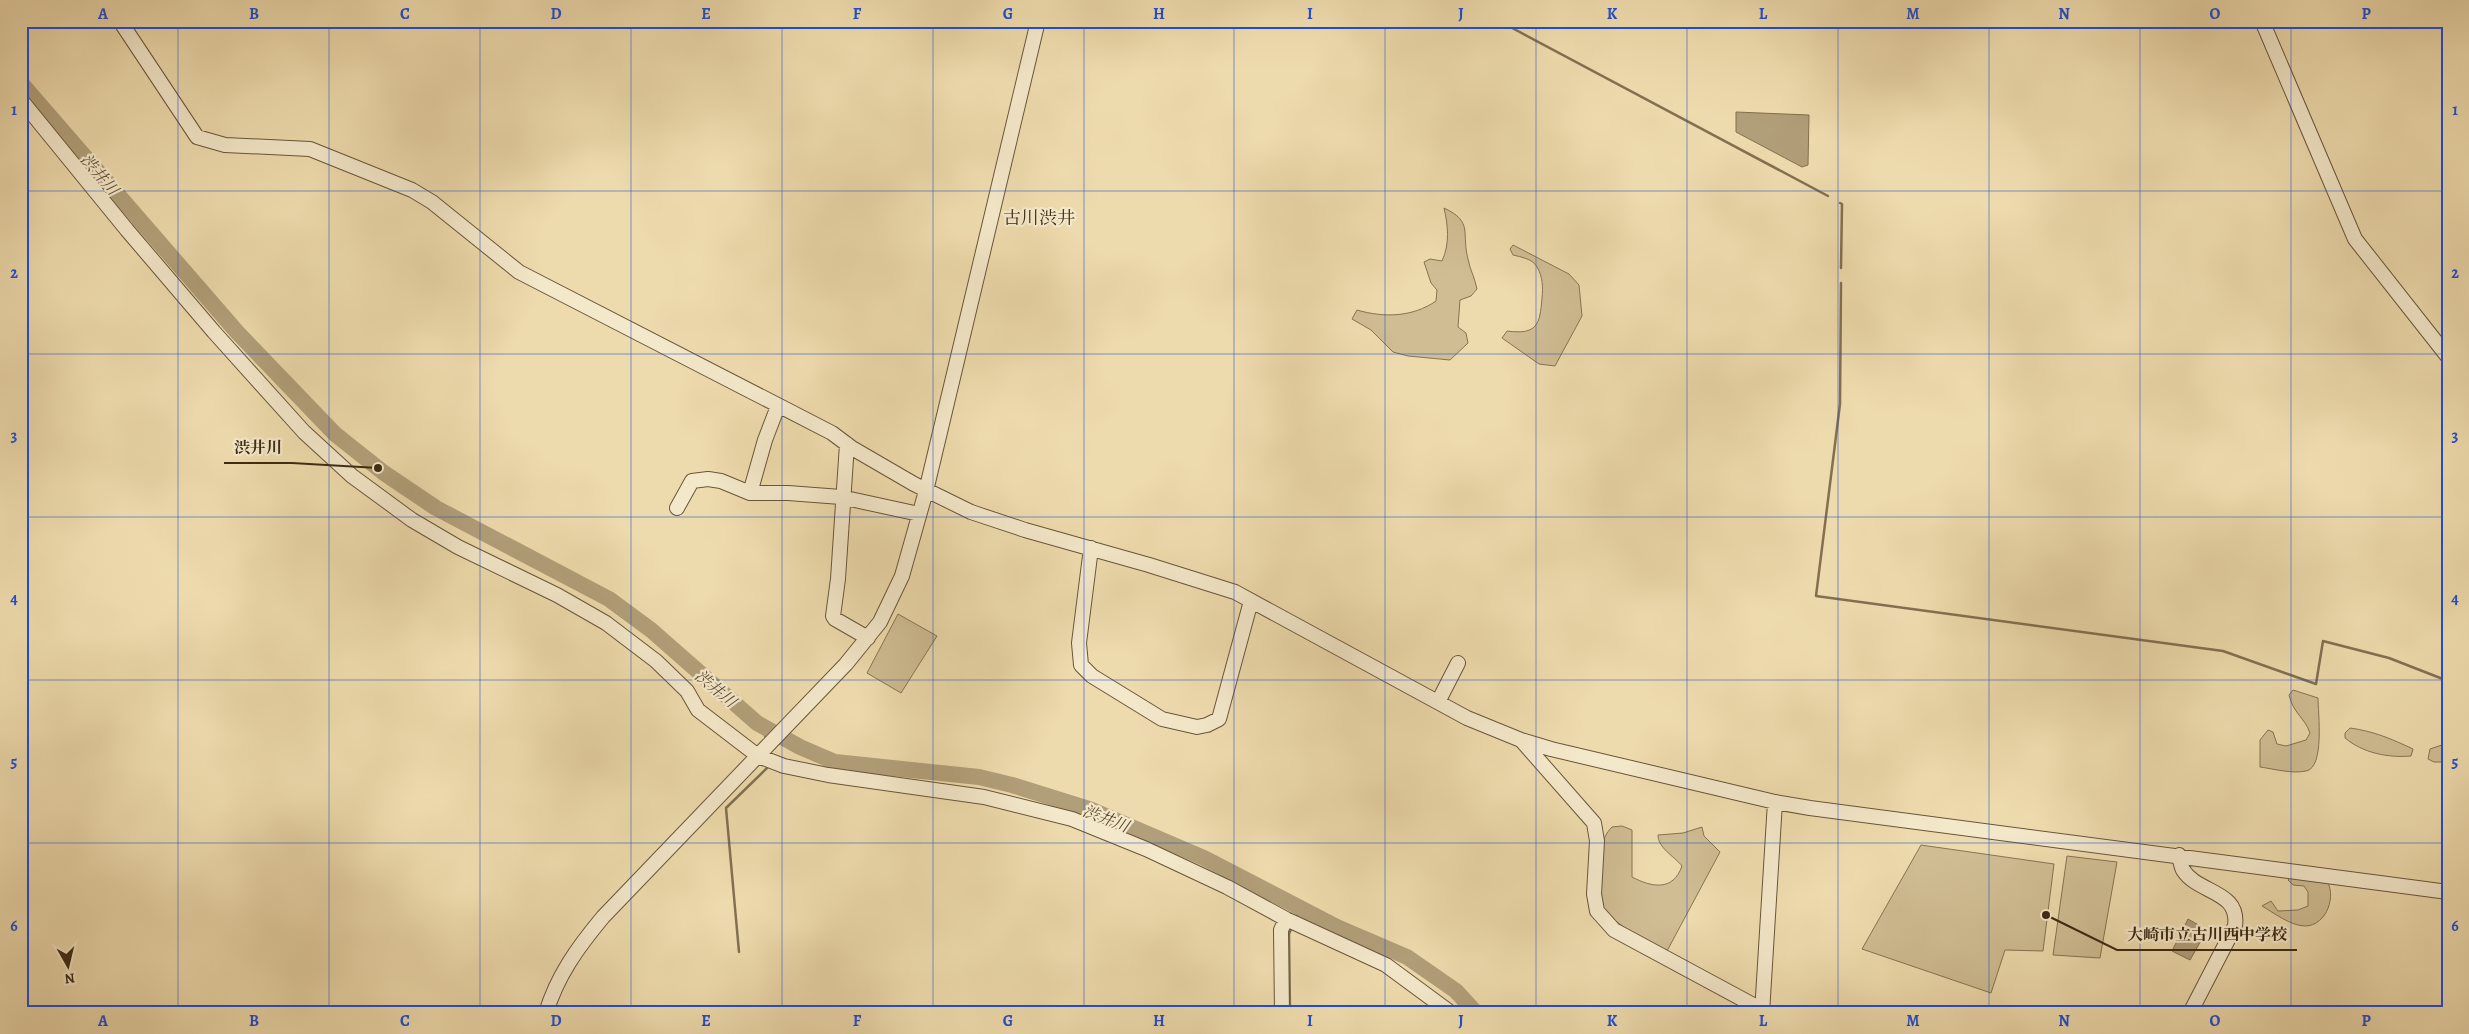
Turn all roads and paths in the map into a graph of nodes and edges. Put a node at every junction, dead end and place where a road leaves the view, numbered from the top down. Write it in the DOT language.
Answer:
graph roads {
  1 [pos="120,21"];
  2 [pos="1038,21"];
  3 [pos="2262,21"];
  4 [pos="21,100"];
  5 [pos="2448,357"];
  6 [pos="778,406"];
  7 [pos="847,444"];
  8 [pos="926,491"];
  9 [pos="750,493"];
  10 [pos="844,497"];
  11 [pos="677,508"];
  12 [pos="919,514"];
  13 [pos="1091,548"];
  14 [pos="1251,601"];
  15 [pos="868,638"];
  16 [pos="1458,664"];
  17 [pos="1438,702"];
  18 [pos="1521,740"];
  19 [pos="760,754"];
  20 [pos="1775,802"];
  21 [pos="2179,855"];
  22 [pos="2448,892"];
  23 [pos="1286,919"];
  24 [pos="1764,1011"];
  25 [pos="546,1013"];
  26 [pos="1282,1013"];
  27 [pos="1451,1013"];
  28 [pos="2190,1013"];
  1 -- 6 [label="street"];
  2 -- 8 [label="street"];
  3 -- 5 [label="street"];
  4 -- 19 [label="street"];
  6 -- 7 [label="street"];
  6 -- 9 [label="street"];
  7 -- 8 [label="street"];
  7 -- 10 [label="street"];
  8 -- 12 [label="street"];
  8 -- 13 [label="street"];
  9 -- 10 [label="street"];
  9 -- 11 [label="street"];
  10 -- 12 [label="street"];
  10 -- 15 [label="street"];
  12 -- 15 [label="street"];
  13 -- 14 [label="street"];
  13 -- 14 [label="street"];
  14 -- 17 [label="street"];
  15 -- 19 [label="street"];
  16 -- 17 [label="street"];
  17 -- 18 [label="street"];
  18 -- 20 [label="street"];
  18 -- 24 [label="street"];
  19 -- 23 [label="street"];
  19 -- 25 [label="street"];
  20 -- 21 [label="street"];
  20 -- 24 [label="street"];
  21 -- 22 [label="street"];
  21 -- 28 [label="street"];
  23 -- 26 [label="street"];
  23 -- 27 [label="street"];
}
